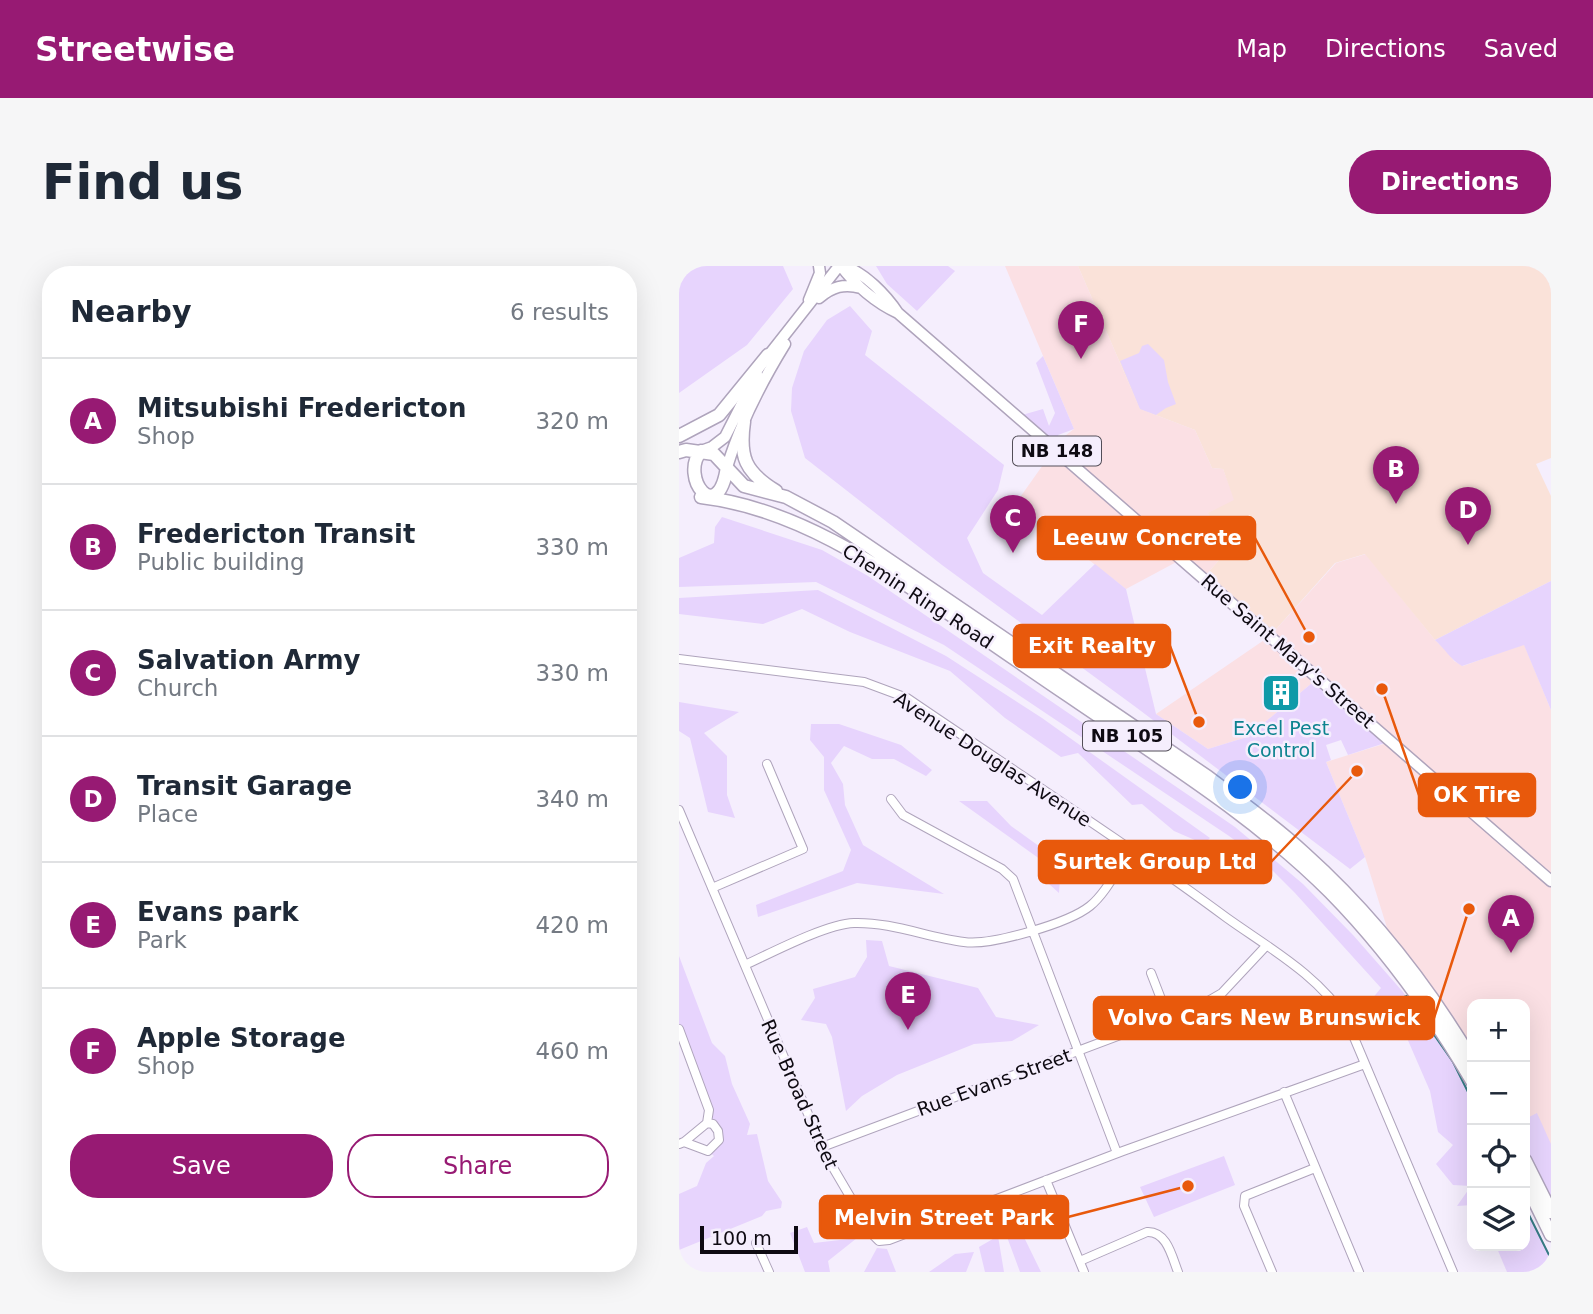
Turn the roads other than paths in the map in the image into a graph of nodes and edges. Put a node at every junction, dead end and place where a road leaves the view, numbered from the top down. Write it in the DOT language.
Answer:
graph roads {
  1 [pos="819,266"];
  2 [pos="841,266"];
  3 [pos="859,266"];
  4 [pos="865,285"];
  5 [pos="804,313"];
  6 [pos="768,355"];
  7 [pos="744,422"];
  8 [pos="679,436"];
  9 [pos="701,451"];
  10 [pos="679,452"];
  11 [pos="727,467"];
  12 [pos="701,497"];
  13 [pos="786,497"];
  14 [pos="679,659"];
  15 [pos="767,764"];
  16 [pos="891,799"];
  17 [pos="679,810"];
  18 [pos="1131,850"];
  19 [pos="1551,881"];
  20 [pos="712,888"];
  21 [pos="1033,929"];
  22 [pos="1266,946"];
  23 [pos="744,965"];
  24 [pos="1151,973"];
  25 [pos="1168,1017"];
  26 [pos="679,1028"];
  27 [pos="1079,1051"];
  28 [pos="1467,1052"];
  29 [pos="1365,1064"];
  30 [pos="1467,1074"];
  31 [pos="1284,1092"];
  32 [pos="707,1124"];
  33 [pos="681,1143"];
  34 [pos="822,1147"];
  35 [pos="1117,1153"];
  36 [pos="1315,1168"];
  37 [pos="1530,1170"];
  38 [pos="1046,1181"];
  39 [pos="1528,1188"];
  40 [pos="1551,1212"];
  41 [pos="1551,1235"];
  42 [pos="756,1243"];
  43 [pos="1080,1261"];
  44 [pos="768,1272"];
  45 [pos="1084,1272"];
  46 [pos="1178,1272"];
  47 [pos="1272,1272"];
  48 [pos="1359,1272"];
  49 [pos="1453,1272"];
  1 -- 5 [label="main road"];
  2 -- 4 [label="main road, Rue Saint Mary's Street / NB 148"];
  2 -- 5 [label="main road"];
  3 -- 4 [label="main road"];
  4 -- 5 [label="main road"];
  4 -- 19 [label="main road, Rue Saint Mary's Street / NB 148"];
  5 -- 6 [label="main road"];
  5 -- 7 [label="main road"];
  6 -- 8 [label="highway"];
  6 -- 9 [label="main road"];
  7 -- 11 [label="main road"];
  7 -- 13 [label="highway"];
  9 -- 10 [label="highway"];
  9 -- 11 [label="highway"];
  9 -- 12 [label="highway"];
  11 -- 12 [label="highway"];
  11 -- 13 [label="highway, Chemin Ring Road / NB 105"];
  12 -- 30 [label="highway, Chemin Ring Road / NB 105"];
  13 -- 28 [label="highway, Chemin Ring Road / NB 105"];
  14 -- 18 [label="street, Avenue Douglas Avenue"];
  15 -- 20 [label="street"];
  16 -- 21 [label="street"];
  17 -- 20 [label="street, Rue Broad Street"];
  18 -- 21 [label="street"];
  18 -- 22 [label="street, Avenue Douglas Avenue"];
  20 -- 23 [label="street, Rue Broad Street"];
  21 -- 23 [label="street"];
  21 -- 27 [label="street"];
  22 -- 25 [label="street, Rue Evans Street"];
  22 -- 29 [label="street, Avenue Douglas Avenue"];
  23 -- 34 [label="street, Rue Broad Street"];
  24 -- 25 [label="street"];
  25 -- 27 [label="street, Rue Evans Street"];
  26 -- 32 [label="street"];
  27 -- 34 [label="street, Rue Evans Street"];
  27 -- 35 [label="street"];
  29 -- 31 [label="street, Rue Broad Street"];
  29 -- 49 [label="street, Avenue Douglas Avenue"];
  31 -- 35 [label="street, Rue Broad Street"];
  31 -- 36 [label="street"];
  32 -- 33 [label="street"];
  32 -- 33 [label="street"];
  34 -- 38 [label="street, Rue Broad Street"];
  35 -- 38 [label="street, Rue Broad Street"];
  36 -- 47 [label="street"];
  36 -- 48 [label="street"];
  37 -- 40 [label="highway"];
  38 -- 43 [label="street"];
  39 -- 41 [label="highway"];
  42 -- 44 [label="street"];
  43 -- 45 [label="street"];
  43 -- 46 [label="street"];
}
